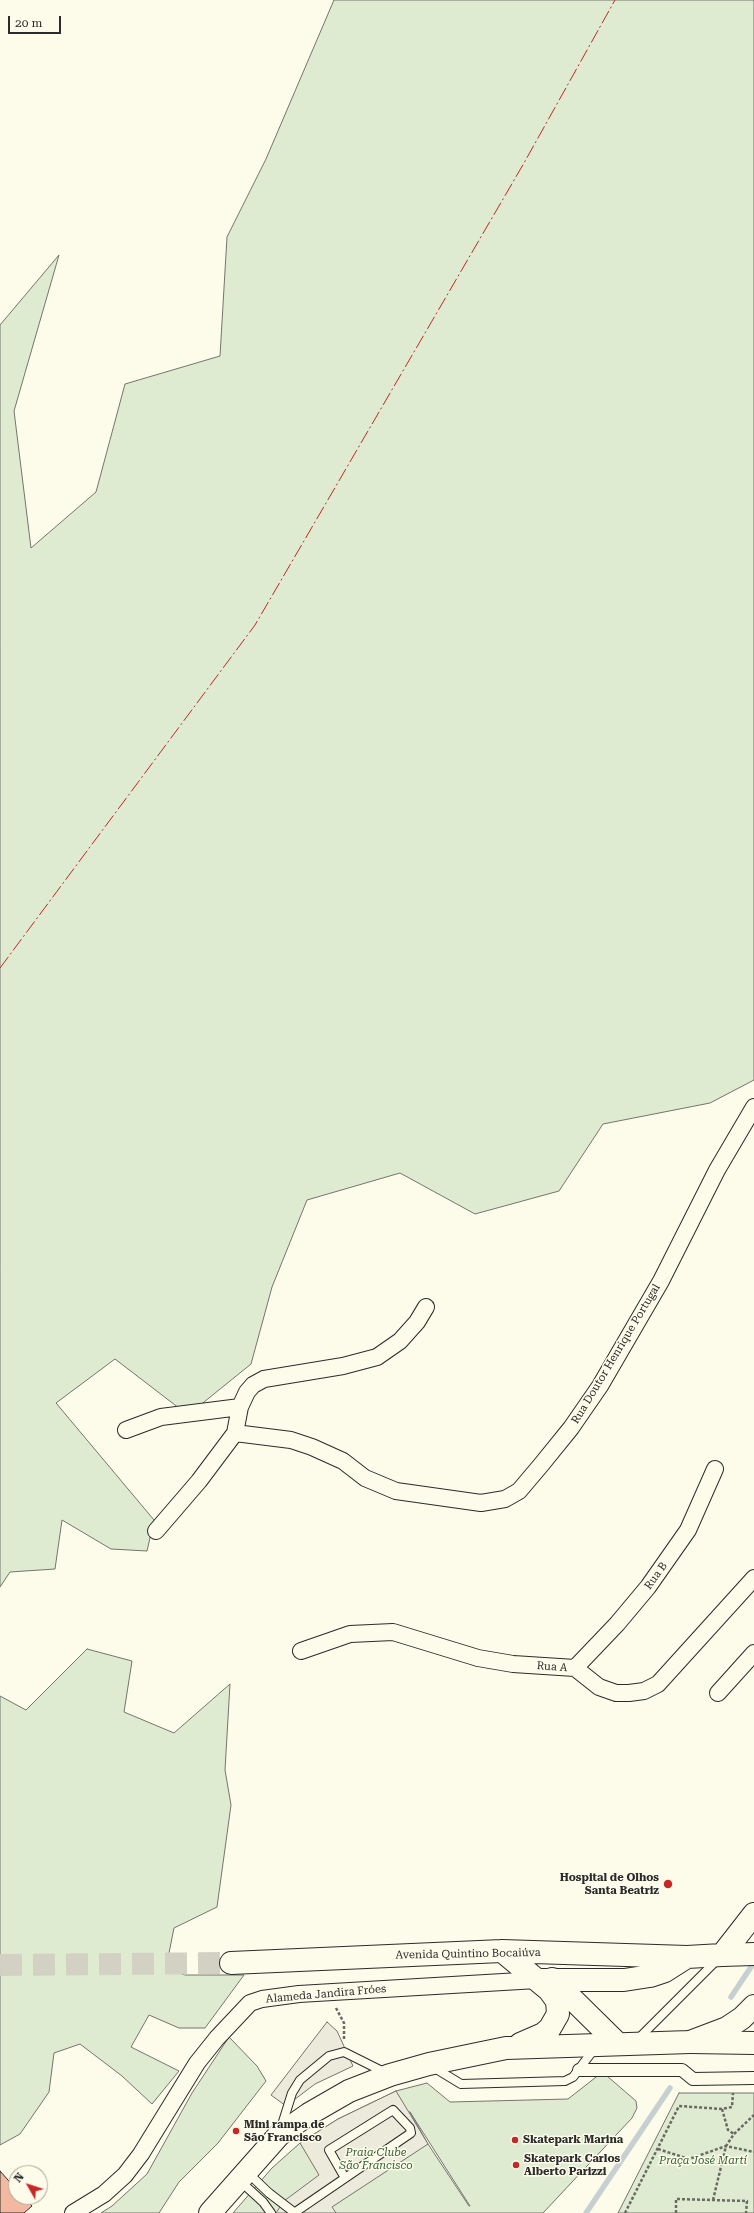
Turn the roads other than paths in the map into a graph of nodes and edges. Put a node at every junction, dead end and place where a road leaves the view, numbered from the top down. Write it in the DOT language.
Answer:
graph roads {
  1 [pos="754,1108"];
  2 [pos="426,1307"];
  3 [pos="240,1407"];
  4 [pos="126,1430"];
  5 [pos="235,1433"];
  6 [pos="715,1469"];
  7 [pos="156,1531"];
  8 [pos="754,1578"];
  9 [pos="301,1650"];
  10 [pos="752,1660"];
  11 [pos="574,1668"];
  12 [pos="718,1693"];
  13 [pos="754,1914"];
  14 [pos="502,1951"];
  15 [pos="754,1954"];
  16 [pos="722,1955"];
  17 [pos="687,1957"];
  18 [pos="231,1963"];
  19 [pos="545,1979"];
  20 [pos="754,2006"];
  21 [pos="690,2042"];
  22 [pos="754,2043"];
  23 [pos="617,2044"];
  24 [pos="506,2048"];
  25 [pos="429,2064"];
  26 [pos="579,2070"];
  27 [pos="390,2075"];
  28 [pos="754,2078"];
  29 [pos="279,2135"];
  30 [pos="243,2175"];
  31 [pos="345,2178"];
  32 [pos="73,2213"];
  33 [pos="210,2213"];
  34 [pos="271,2213"];
  35 [pos="295,2213"];
  1 -- 5 [label="street, Rua Doutor Henrique Portugal"];
  2 -- 3 [label="street"];
  3 -- 4 [label="street"];
  3 -- 5 [label="street"];
  5 -- 7 [label="street"];
  6 -- 11 [label="street, Rua B"];
  8 -- 11 [label="street, Rua A"];
  9 -- 11 [label="street, Rua A"];
  10 -- 12 [label="street"];
  13 -- 16 [label="main road"];
  14 -- 17 [label="main road, Avenida Quintino Bocaiúva"];
  14 -- 18 [label="main road, Avenida Quintino Bocaiúva"];
  14 -- 19 [label="main road"];
  15 -- 16 [label="main road, Avenida Quintino Bocaiúva"];
  16 -- 17 [label="main road, Avenida Quintino Bocaiúva"];
  16 -- 23 [label="lane"];
  17 -- 19 [label="main road"];
  19 -- 23 [label="main road"];
  19 -- 24 [label="main road"];
  19 -- 32 [label="street, Alameda Jandira Fróes"];
  20 -- 21 [label="main road"];
  21 -- 22 [label="main road"];
  21 -- 23 [label="main road"];
  23 -- 24 [label="main road"];
  23 -- 26 [label="lane"];
  24 -- 25 [label="main road"];
  25 -- 26 [label="lane"];
  25 -- 27 [label="main road"];
  26 -- 28 [label="street"];
  27 -- 29 [label="main road"];
  27 -- 29 [label="lane"];
  29 -- 30 [label="main road"];
  30 -- 33 [label="main road"];
  30 -- 34 [label="lane"];
  30 -- 35 [label="lane"];
  31 -- 31 [label="lane"];
  31 -- 35 [label="lane"];
}
